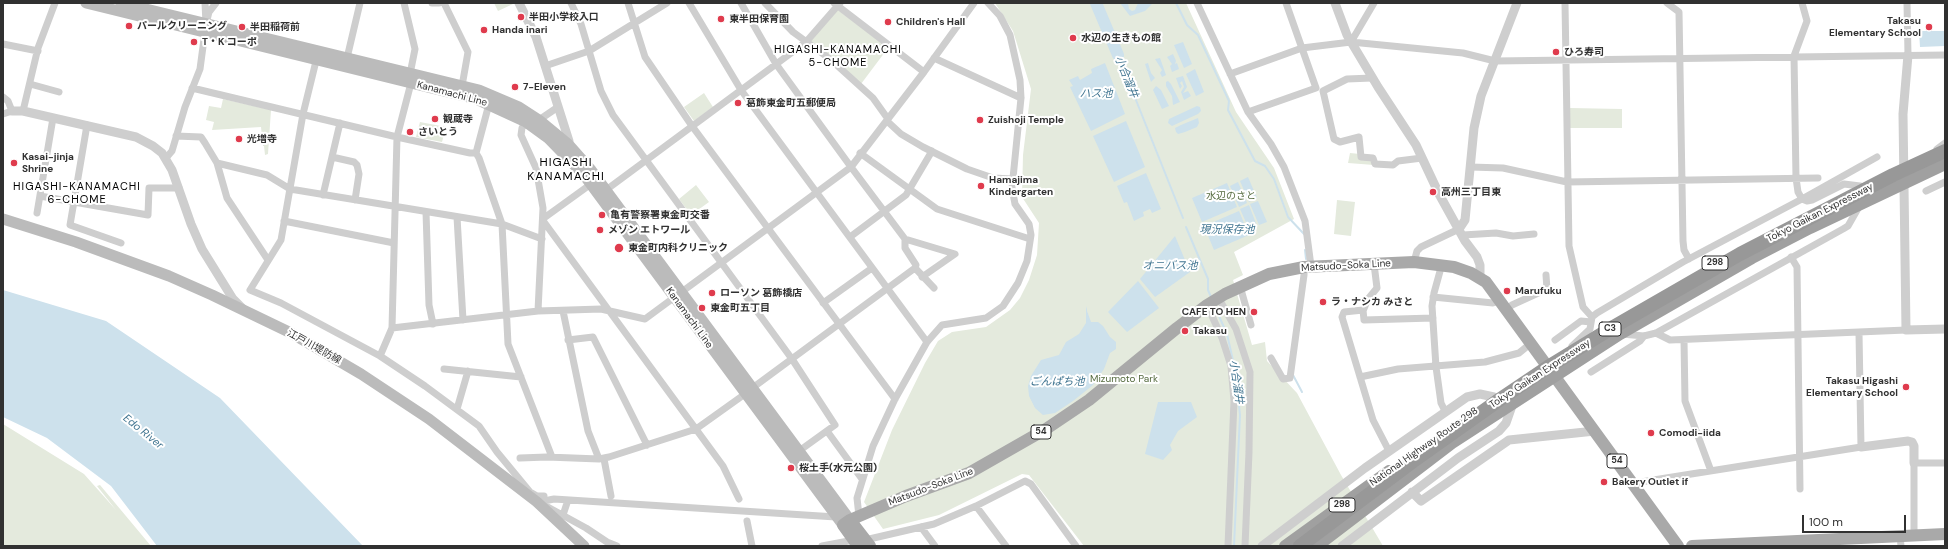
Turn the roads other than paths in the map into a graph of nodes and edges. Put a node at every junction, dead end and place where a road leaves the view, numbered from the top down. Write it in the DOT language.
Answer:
graph roads {
  1 [pos="55,3"];
  2 [pos="86,3"];
  3 [pos="205,3"];
  4 [pos="216,3"];
  5 [pos="360,3"];
  6 [pos="404,3"];
  7 [pos="432,3"];
  8 [pos="438,3"];
  9 [pos="444,3"];
  10 [pos="519,3"];
  11 [pos="571,3"];
  12 [pos="628,3"];
  13 [pos="667,3"];
  14 [pos="689,3"];
  15 [pos="740,3"];
  16 [pos="765,3"];
  17 [pos="974,3"];
  18 [pos="988,3"];
  19 [pos="1197,3"];
  20 [pos="1286,3"];
  21 [pos="1335,3"];
  22 [pos="1374,3"];
  23 [pos="1517,3"];
  24 [pos="1565,3"];
  25 [pos="1667,3"];
  26 [pos="1802,3"];
  27 [pos="1908,3"];
  28 [pos="126,4"];
  29 [pos="837,4"];
  30 [pos="633,24"];
  31 [pos="205,28"];
  32 [pos="806,42"];
  33 [pos="1351,42"];
  34 [pos="3,44"];
  35 [pos="1302,48"];
  36 [pos="38,51"];
  37 [pos="589,52"];
  38 [pos="1908,55"];
  39 [pos="1945,55"];
  40 [pos="317,56"];
  41 [pos="1794,56"];
  42 [pos="347,58"];
  43 [pos="934,58"];
  44 [pos="1680,58"];
  45 [pos="1566,59"];
  46 [pos="1495,61"];
  47 [pos="776,64"];
  48 [pos="545,66"];
  49 [pos="924,72"];
  50 [pos="1230,74"];
  51 [pos="411,78"];
  52 [pos="1372,78"];
  53 [pos="30,84"];
  54 [pos="462,86"];
  55 [pos="192,88"];
  56 [pos="741,90"];
  57 [pos="59,92"];
  58 [pos="3,97"];
  59 [pos="1021,98"];
  60 [pos="489,104"];
  61 [pos="558,107"];
  62 [pos="12,111"];
  63 [pos="23,111"];
  64 [pos="1248,112"];
  65 [pos="3,114"];
  66 [pos="303,114"];
  67 [pos="53,118"];
  68 [pos="539,120"];
  69 [pos="887,120"];
  70 [pos="526,122"];
  71 [pos="340,123"];
  72 [pos="87,125"];
  73 [pos="692,126"];
  74 [pos="176,136"];
  75 [pos="398,136"];
  76 [pos="565,147"];
  77 [pos="1943,150"];
  78 [pos="932,151"];
  79 [pos="476,152"];
  80 [pos="860,153"];
  81 [pos="332,156"];
  82 [pos="1877,157"];
  83 [pos="166,158"];
  84 [pos="1422,158"];
  85 [pos="646,160"];
  86 [pos="216,163"];
  87 [pos="1945,164"];
  88 [pos="1905,165"];
  89 [pos="850,167"];
  90 [pos="1470,167"];
  91 [pos="1796,178"];
  92 [pos="1818,178"];
  93 [pos="1012,179"];
  94 [pos="1682,180"];
  95 [pos="1567,182"];
  96 [pos="1945,182"];
  97 [pos="591,184"];
  98 [pos="1903,184"];
  99 [pos="1860,186"];
  100 [pos="179,188"];
  101 [pos="290,189"];
  102 [pos="606,190"];
  103 [pos="911,190"];
  104 [pos="1926,191"];
  105 [pos="816,193"];
  106 [pos="323,195"];
  107 [pos="40,196"];
  108 [pos="1802,199"];
  109 [pos="355,200"];
  110 [pos="73,202"];
  111 [pos="1861,203"];
  112 [pos="395,207"];
  113 [pos="885,211"];
  114 [pos="37,212"];
  115 [pos="426,212"];
  116 [pos="457,217"];
  117 [pos="3,219"];
  118 [pos="544,220"];
  119 [pos="284,222"];
  120 [pos="502,224"];
  121 [pos="768,228"];
  122 [pos="1461,232"];
  123 [pos="1534,234"];
  124 [pos="850,237"];
  125 [pos="542,239"];
  126 [pos="905,239"];
  127 [pos="1030,239"];
  128 [pos="121,243"];
  129 [pos="394,243"];
  130 [pos="1791,257"];
  131 [pos="1689,259"];
  132 [pos="268,260"];
  133 [pos="721,262"];
  134 [pos="1414,262"];
  135 [pos="1374,264"];
  136 [pos="1442,264"];
  137 [pos="1307,267"];
  138 [pos="872,268"];
  139 [pos="915,268"];
  140 [pos="1546,275"];
  141 [pos="922,277"];
  142 [pos="1480,278"];
  143 [pos="1240,286"];
  144 [pos="934,288"];
  145 [pos="888,289"];
  146 [pos="678,295"];
  147 [pos="1433,297"];
  148 [pos="1213,301"];
  149 [pos="823,303"];
  150 [pos="1503,306"];
  151 [pos="244,310"];
  152 [pos="538,311"];
  153 [pos="563,311"];
  154 [pos="609,311"];
  155 [pos="1363,311"];
  156 [pos="506,315"];
  157 [pos="1433,318"];
  158 [pos="1592,319"];
  159 [pos="463,320"];
  160 [pos="433,324"];
  161 [pos="839,324"];
  162 [pos="1251,325"];
  163 [pos="392,328"];
  164 [pos="1945,329"];
  165 [pos="1906,330"];
  166 [pos="1656,333"];
  167 [pos="1859,333"];
  168 [pos="1620,334"];
  169 [pos="1798,335"];
  170 [pos="1644,336"];
  171 [pos="568,340"];
  172 [pos="1555,340"];
  173 [pos="1684,340"];
  174 [pos="927,342"];
  175 [pos="1530,344"];
  176 [pos="1572,346"];
  177 [pos="380,356"];
  178 [pos="1271,358"];
  179 [pos="792,359"];
  180 [pos="1545,363"];
  181 [pos="1436,366"];
  182 [pos="444,369"];
  183 [pos="468,371"];
  184 [pos="1591,372"];
  185 [pos="521,377"];
  186 [pos="1555,377"];
  187 [pos="1360,378"];
  188 [pos="748,391"];
  189 [pos="1494,397"];
  190 [pos="895,399"];
  191 [pos="1513,403"];
  192 [pos="457,410"];
  193 [pos="1445,411"];
  194 [pos="696,428"];
  195 [pos="827,431"];
  196 [pos="1595,431"];
  197 [pos="647,445"];
  198 [pos="1861,447"];
  199 [pos="799,451"];
  200 [pos="1389,451"];
  201 [pos="552,457"];
  202 [pos="1800,457"];
  203 [pos="520,458"];
  204 [pos="601,459"];
  205 [pos="1914,463"];
  206 [pos="1945,463"];
  207 [pos="1711,472"];
  208 [pos="862,479"];
  209 [pos="1635,487"];
  210 [pos="1800,490"];
  211 [pos="1412,492"];
  212 [pos="611,496"];
  213 [pos="540,499"];
  214 [pos="568,500"];
  215 [pos="739,500"];
  216 [pos="976,506"];
  217 [pos="563,515"];
  218 [pos="847,519"];
  219 [pos="747,521"];
  220 [pos="921,527"];
  221 [pos="586,528"];
  222 [pos="1945,534"];
  223 [pos="1914,535"];
  224 [pos="1900,541"];
  225 [pos="862,543"];
  226 [pos="1787,543"];
  227 [pos="584,546"];
  228 [pos="605,546"];
  229 [pos="617,546"];
  230 [pos="752,546"];
  231 [pos="822,546"];
  232 [pos="935,546"];
  233 [pos="1006,546"];
  234 [pos="1076,546"];
  235 [pos="1228,546"];
  236 [pos="1245,546"];
  237 [pos="1262,546"];
  238 [pos="1285,546"];
  239 [pos="1300,546"];
  240 [pos="1307,546"];
  241 [pos="1317,546"];
  242 [pos="1342,546"];
  243 [pos="1678,546"];
  244 [pos="1692,546"];
  1 -- 36 [label="street"];
  2 -- 31 [label="main road, Kanamachi Line"];
  3 -- 31 [label="street"];
  4 -- 31 [label="street"];
  5 -- 42 [label="street"];
  6 -- 51 [label="street"];
  7 -- 8 [label="street"];
  9 -- 54 [label="street"];
  10 -- 48 [label="street"];
  11 -- 37 [label="street"];
  12 -- 30 [label="street"];
  13 -- 30 [label="street"];
  14 -- 56 [label="street"];
  15 -- 47 [label="street"];
  16 -- 32 [label="street"];
  17 -- 43 [label="street"];
  18 -- 59 [label="street"];
  19 -- 50 [label="street"];
  20 -- 35 [label="street"];
  21 -- 33 [label="street"];
  22 -- 33 [label="street"];
  23 -- 46 [label="street"];
  24 -- 45 [label="street"];
  25 -- 44 [label="street"];
  26 -- 41 [label="street"];
  27 -- 38 [label="street"];
  28 -- 31 [label="main road, Kanamachi Line"];
  29 -- 32 [label="street"];
  29 -- 49 [label="street"];
  30 -- 37 [label="street"];
  30 -- 73 [label="street"];
  31 -- 40 [label="main road, Kanamachi Line"];
  31 -- 55 [label="street"];
  32 -- 47 [label="street"];
  32 -- 69 [label="street"];
  33 -- 35 [label="street"];
  33 -- 46 [label="street"];
  33 -- 52 [label="street"];
  34 -- 36 [label="street"];
  35 -- 50 [label="street"];
  35 -- 64 [label="street"];
  36 -- 53 [label="street"];
  37 -- 48 [label="street"];
  37 -- 85 [label="street"];
  38 -- 39 [label="street"];
  38 -- 41 [label="street"];
  38 -- 88 [label="street"];
  40 -- 42 [label="main road, Kanamachi Line"];
  40 -- 51 [label="main road, Kanamachi Line"];
  40 -- 66 [label="street"];
  41 -- 44 [label="street"];
  41 -- 91 [label="street"];
  42 -- 51 [label="main road, Kanamachi Line"];
  43 -- 49 [label="street"];
  43 -- 59 [label="street"];
  44 -- 45 [label="street"];
  44 -- 94 [label="street"];
  45 -- 46 [label="street"];
  45 -- 95 [label="street"];
  46 -- 90 [label="street"];
  47 -- 56 [label="street"];
  47 -- 89 [label="street"];
  48 -- 61 [label="street"];
  49 -- 69 [label="street"];
  50 -- 64 [label="street"];
  51 -- 54 [label="main road, Kanamachi Line"];
  51 -- 60 [label="main road, Kanamachi Line"];
  51 -- 75 [label="street"];
  52 -- 84 [label="street"];
  52 -- 84 [label="street"];
  53 -- 57 [label="street"];
  53 -- 63 [label="street"];
  54 -- 68 [label="main road, Kanamachi Line"];
  55 -- 66 [label="street"];
  55 -- 74 [label="street"];
  56 -- 73 [label="street"];
  56 -- 105 [label="street"];
  58 -- 62 [label="street"];
  59 -- 93 [label="street"];
  60 -- 70 [label="main road, Kanamachi Line"];
  60 -- 79 [label="street"];
  61 -- 68 [label="street"];
  61 -- 76 [label="street"];
  62 -- 63 [label="street"];
  62 -- 65 [label="street"];
  63 -- 67 [label="street"];
  64 -- 137 [label="street"];
  66 -- 71 [label="street"];
  66 -- 101 [label="street"];
  67 -- 72 [label="street"];
  67 -- 107 [label="street"];
  68 -- 76 [label="main road, Kanamachi Line"];
  69 -- 78 [label="street"];
  69 -- 80 [label="street"];
  70 -- 76 [label="main road, Kanamachi Line"];
  70 -- 118 [label="street"];
  71 -- 75 [label="street"];
  71 -- 81 [label="street"];
  72 -- 83 [label="street"];
  72 -- 110 [label="street"];
  73 -- 85 [label="street"];
  73 -- 121 [label="street"];
  74 -- 83 [label="street"];
  74 -- 86 [label="street"];
  75 -- 79 [label="street"];
  75 -- 112 [label="street"];
  76 -- 97 [label="main road, Kanamachi Line"];
  76 -- 102 [label="main road, Kanamachi Line"];
  77 -- 88 [label="highway, National Highway Route 298 / 298"];
  77 -- 239 [label="highway, Tokyo Gaikan Expressway / C3"];
  77 -- 240 [label="highway, Tokyo Gaikan Expressway / C3"];
  78 -- 93 [label="street"];
  78 -- 103 [label="street"];
  79 -- 120 [label="street"];
  80 -- 89 [label="street"];
  80 -- 103 [label="street"];
  81 -- 106 [label="street"];
  81 -- 109 [label="street"];
  82 -- 108 [label="street"];
  83 -- 100 [label="street"];
  84 -- 122 [label="street"];
  85 -- 102 [label="street"];
  85 -- 133 [label="street"];
  86 -- 101 [label="street"];
  86 -- 132 [label="street"];
  87 -- 98 [label="highway, National Highway Route 298 / 298"];
  88 -- 98 [label="street"];
  88 -- 99 [label="highway, National Highway Route 298 / 298"];
  89 -- 105 [label="street"];
  89 -- 113 [label="street"];
  90 -- 95 [label="street"];
  90 -- 122 [label="street"];
  91 -- 92 [label="street"];
  91 -- 94 [label="street"];
  91 -- 108 [label="street"];
  93 -- 127 [label="street"];
  94 -- 95 [label="street"];
  94 -- 131 [label="street"];
  95 -- 158 [label="street"];
  96 -- 104 [label="street"];
  97 -- 118 [label="street"];
  97 -- 146 [label="main road, Kanamachi Line"];
  98 -- 111 [label="highway, National Highway Route 298 / 298"];
  98 -- 165 [label="street"];
  99 -- 108 [label="street"];
  99 -- 176 [label="highway, National Highway Route 298 / 298"];
  100 -- 110 [label="street"];
  100 -- 151 [label="street"];
  101 -- 106 [label="street"];
  101 -- 119 [label="street"];
  102 -- 146 [label="main road, Kanamachi Line"];
  103 -- 113 [label="street"];
  103 -- 127 [label="street"];
  105 -- 121 [label="street"];
  105 -- 124 [label="street"];
  106 -- 109 [label="street"];
  107 -- 110 [label="street"];
  107 -- 114 [label="street"];
  108 -- 131 [label="street"];
  109 -- 112 [label="street"];
  110 -- 128 [label="street"];
  111 -- 130 [label="street"];
  111 -- 168 [label="highway, National Highway Route 298 / 298"];
  112 -- 115 [label="street"];
  112 -- 129 [label="street"];
  113 -- 124 [label="street"];
  113 -- 126 [label="street"];
  115 -- 116 [label="street"];
  115 -- 160 [label="street"];
  116 -- 120 [label="street"];
  116 -- 159 [label="street"];
  117 -- 151 [label="main road, 江戸川堤防線"];
  118 -- 125 [label="street"];
  118 -- 154 [label="street"];
  119 -- 129 [label="street"];
  119 -- 132 [label="street"];
  120 -- 125 [label="street"];
  120 -- 156 [label="street"];
  121 -- 133 [label="street"];
  121 -- 149 [label="street"];
  122 -- 123 [label="street"];
  122 -- 134 [label="street"];
  122 -- 142 [label="street"];
  124 -- 138 [label="street"];
  125 -- 152 [label="street"];
  126 -- 139 [label="street"];
  126 -- 141 [label="street"];
  127 -- 174 [label="street"];
  129 -- 163 [label="street"];
  130 -- 166 [label="street"];
  130 -- 169 [label="street"];
  131 -- 158 [label="street"];
  132 -- 177 [label="street"];
  133 -- 146 [label="street"];
  133 -- 179 [label="street"];
  134 -- 135 [label="main road, Matsudo-Soka Line / 54"];
  134 -- 136 [label="main road, Matsudo-Soka Line / 54"];
  135 -- 137 [label="main road, Matsudo-Soka Line / 54"];
  135 -- 155 [label="street"];
  136 -- 142 [label="main road, Matsudo-Soka Line / 54"];
  136 -- 147 [label="street"];
  137 -- 143 [label="main road, Matsudo-Soka Line / 54"];
  137 -- 178 [label="street"];
  138 -- 145 [label="street"];
  138 -- 149 [label="street"];
  139 -- 141 [label="street"];
  139 -- 145 [label="street"];
  140 -- 150 [label="street"];
  141 -- 144 [label="street"];
  142 -- 150 [label="main road, Matsudo-Soka Line / 54"];
  143 -- 148 [label="main road, Matsudo-Soka Line / 54"];
  143 -- 162 [label="street"];
  145 -- 161 [label="street"];
  145 -- 174 [label="street"];
  146 -- 154 [label="street"];
  146 -- 188 [label="main road, Kanamachi Line"];
  147 -- 150 [label="street"];
  147 -- 157 [label="street"];
  148 -- 218 [label="main road, Matsudo-Soka Line / 54"];
  148 -- 235 [label="street"];
  148 -- 236 [label="street"];
  149 -- 161 [label="street"];
  150 -- 175 [label="main road, Matsudo-Soka Line / 54"];
  151 -- 213 [label="main road, 江戸川堤防線"];
  152 -- 153 [label="street"];
  152 -- 156 [label="street"];
  153 -- 154 [label="street"];
  153 -- 171 [label="street"];
  154 -- 194 [label="street"];
  155 -- 157 [label="street"];
  155 -- 187 [label="street"];
  156 -- 159 [label="street"];
  156 -- 185 [label="street"];
  157 -- 181 [label="street"];
  158 -- 172 [label="street"];
  158 -- 176 [label="street"];
  159 -- 160 [label="street"];
  160 -- 163 [label="street"];
  161 -- 179 [label="street"];
  161 -- 190 [label="street"];
  163 -- 177 [label="street"];
  164 -- 165 [label="street"];
  165 -- 167 [label="street"];
  166 -- 170 [label="street"];
  166 -- 173 [label="street"];
  167 -- 169 [label="street"];
  167 -- 198 [label="street"];
  168 -- 170 [label="street"];
  168 -- 186 [label="highway, National Highway Route 298 / 298"];
  169 -- 173 [label="street"];
  169 -- 202 [label="street"];
  170 -- 184 [label="street"];
  171 -- 197 [label="street"];
  171 -- 204 [label="street"];
  173 -- 207 [label="street"];
  174 -- 190 [label="street"];
  175 -- 180 [label="main road, Matsudo-Soka Line / 54"];
  175 -- 181 [label="street"];
  176 -- 180 [label="highway, National Highway Route 298 / 298"];
  177 -- 192 [label="street"];
  179 -- 188 [label="street"];
  179 -- 195 [label="street"];
  180 -- 186 [label="main road, Matsudo-Soka Line / 54"];
  180 -- 189 [label="highway, National Highway Route 298 / 298"];
  181 -- 187 [label="street"];
  181 -- 193 [label="street"];
  182 -- 183 [label="street"];
  183 -- 185 [label="street"];
  183 -- 192 [label="street"];
  185 -- 201 [label="street"];
  186 -- 191 [label="highway, National Highway Route 298 / 298"];
  186 -- 196 [label="main road, Matsudo-Soka Line / 54"];
  187 -- 200 [label="street"];
  188 -- 194 [label="street"];
  188 -- 199 [label="main road, Kanamachi Line"];
  188 -- 218 [label="main road, Kanamachi Line"];
  189 -- 193 [label="street"];
  189 -- 238 [label="highway, National Highway Route 298 / 298"];
  190 -- 208 [label="street"];
  191 -- 211 [label="street"];
  191 -- 241 [label="highway, National Highway Route 298 / 298"];
  192 -- 213 [label="street"];
  193 -- 200 [label="street"];
  194 -- 197 [label="street"];
  194 -- 215 [label="street"];
  195 -- 199 [label="street"];
  195 -- 208 [label="street"];
  196 -- 209 [label="main road, Matsudo-Soka Line / 54"];
  196 -- 211 [label="street"];
  197 -- 204 [label="street"];
  198 -- 202 [label="street"];
  198 -- 205 [label="street"];
  199 -- 218 [label="main road, Kanamachi Line"];
  200 -- 237 [label="street"];
  201 -- 203 [label="street"];
  201 -- 204 [label="street"];
  202 -- 207 [label="street"];
  202 -- 210 [label="street"];
  204 -- 212 [label="street"];
  205 -- 206 [label="street"];
  205 -- 223 [label="street"];
  207 -- 209 [label="street"];
  208 -- 218 [label="street"];
  209 -- 243 [label="main road, Matsudo-Soka Line / 54"];
  211 -- 242 [label="street"];
  213 -- 214 [label="street"];
  213 -- 217 [label="street"];
  213 -- 227 [label="main road, 江戸川堤防線"];
  214 -- 217 [label="street"];
  214 -- 218 [label="street"];
  216 -- 220 [label="street"];
  216 -- 233 [label="street"];
  216 -- 234 [label="street"];
  217 -- 221 [label="street"];
  218 -- 225 [label="main road"];
  219 -- 230 [label="street"];
  220 -- 225 [label="street"];
  220 -- 232 [label="street"];
  221 -- 228 [label="street"];
  221 -- 229 [label="street"];
  222 -- 223 [label="main road"];
  223 -- 224 [label="main road"];
  224 -- 226 [label="main road"];
  225 -- 231 [label="street"];
  226 -- 244 [label="main road"];
}
